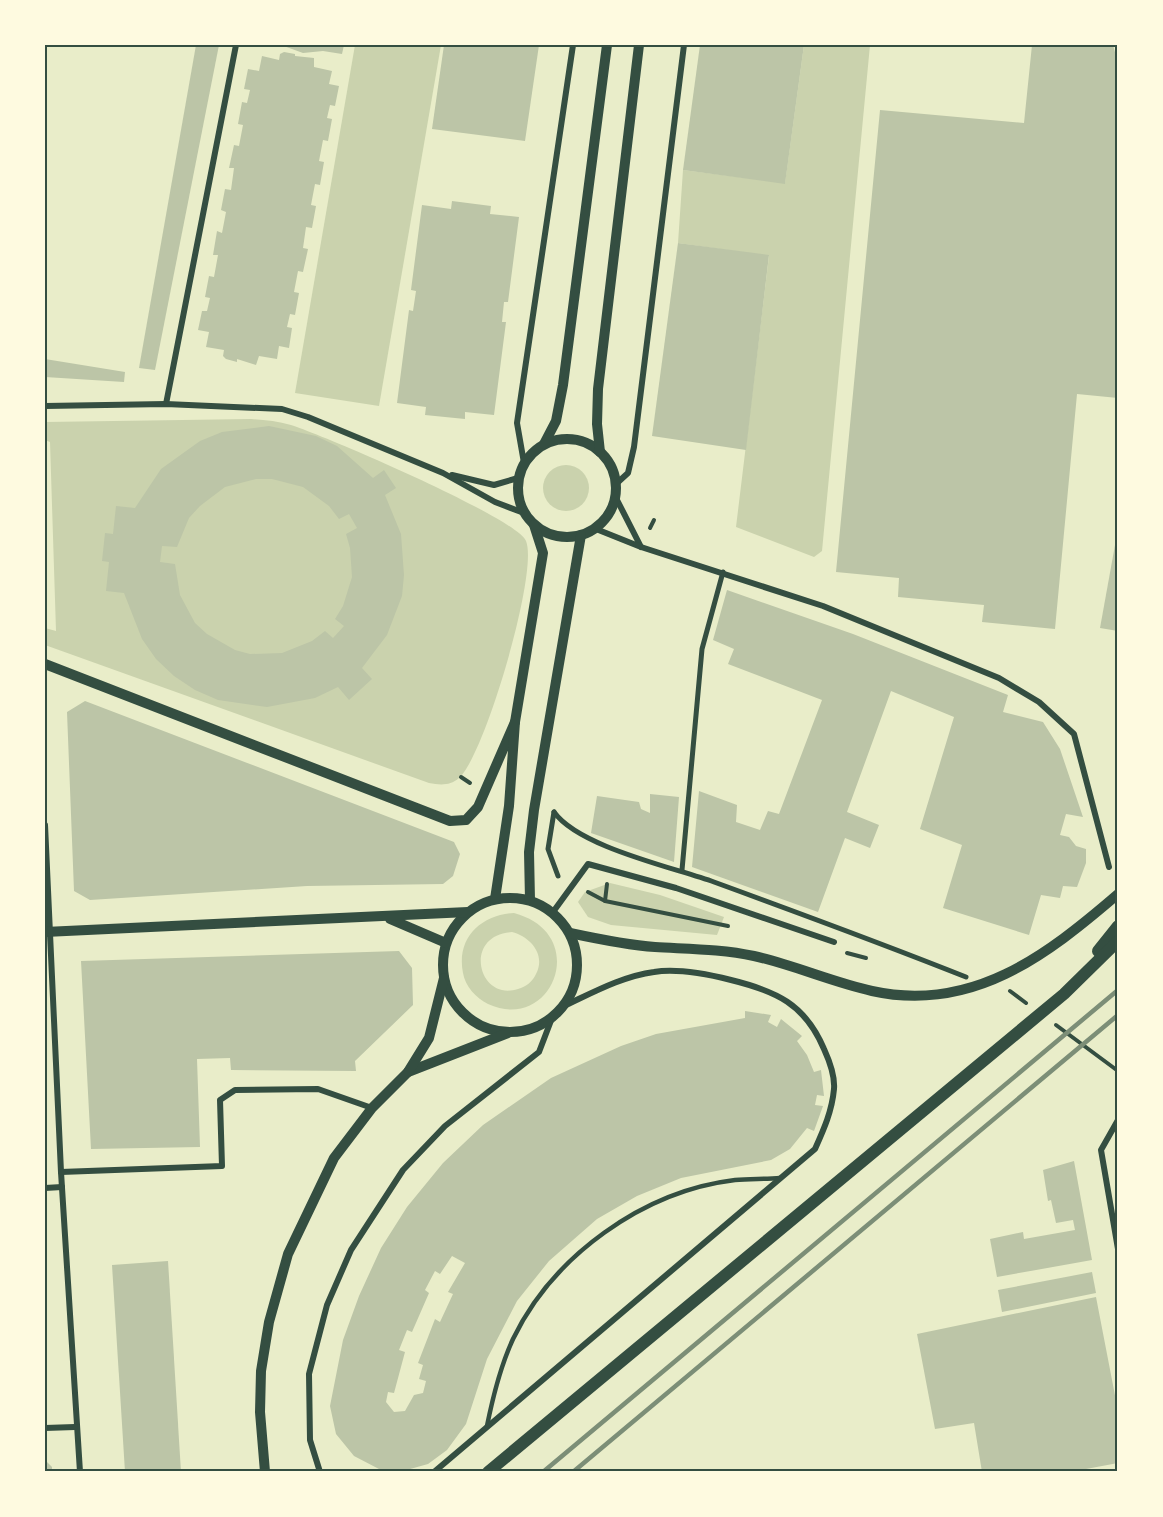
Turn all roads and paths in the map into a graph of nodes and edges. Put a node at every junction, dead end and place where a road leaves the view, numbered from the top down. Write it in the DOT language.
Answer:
graph roads {
  1 [pos="236,45"];
  2 [pos="573,45"];
  3 [pos="607,45"];
  4 [pos="639,45"];
  5 [pos="684,45"];
  6 [pos="166,404"];
  7 [pos="45,406"];
  8 [pos="544,444"];
  9 [pos="600,452"];
  10 [pos="524,463"];
  11 [pos="442,473"];
  12 [pos="518,478"];
  13 [pos="616,484"];
  14 [pos="615,496"];
  15 [pos="524,513"];
  16 [pos="534,525"];
  17 [pos="596,529"];
  18 [pos="581,535"];
  19 [pos="641,548"];
  20 [pos="723,573"];
  21 [pos="45,664"];
  22 [pos="515,722"];
  23 [pos="45,825"];
  24 [pos="1109,867"];
  25 [pos="682,870"];
  26 [pos="558,876"];
  27 [pos="1118,894"];
  28 [pos="495,899"];
  29 [pos="530,900"];
  30 [pos="604,901"];
  31 [pos="468,912"];
  32 [pos="553,912"];
  33 [pos="387,917"];
  34 [pos="721,924"];
  35 [pos="1118,926"];
  36 [pos="47,932"];
  37 [pos="570,933"];
  38 [pos="1118,941"];
  39 [pos="834,942"];
  40 [pos="446,943"];
  41 [pos="966,977"];
  42 [pos="444,978"];
  43 [pos="1064,994"];
  44 [pos="564,1006"];
  45 [pos="552,1018"];
  46 [pos="510,1032"];
  47 [pos="408,1072"];
  48 [pos="372,1108"];
  49 [pos="1118,1120"];
  50 [pos="61,1172"];
  51 [pos="780,1178"];
  52 [pos="62,1187"];
  53 [pos="45,1188"];
  54 [pos="1118,1249"];
  55 [pos="75,1426"];
  56 [pos="486,1427"];
  57 [pos="45,1428"];
  58 [pos="507,1458"];
  59 [pos="80,1472"];
  60 [pos="266,1472"];
  61 [pos="320,1472"];
  62 [pos="434,1472"];
  63 [pos="488,1472"];
  64 [pos="499,1472"];
  1 -- 6 [label="street"];
  2 -- 10 [label="street"];
  3 -- 8 [label="street"];
  4 -- 9 [label="street"];
  5 -- 13 [label="street"];
  6 -- 7 [label="street"];
  6 -- 11 [label="street"];
  8 -- 9 [label="street"];
  8 -- 10 [label="street"];
  9 -- 13 [label="street"];
  10 -- 12 [label="street"];
  11 -- 12 [label="street"];
  11 -- 15 [label="street"];
  12 -- 15 [label="street"];
  13 -- 14 [label="street"];
  14 -- 17 [label="street"];
  14 -- 19 [label="street"];
  15 -- 16 [label="street"];
  16 -- 18 [label="street"];
  16 -- 22 [label="street"];
  17 -- 18 [label="street"];
  17 -- 19 [label="street"];
  18 -- 29 [label="street"];
  19 -- 20 [label="street"];
  20 -- 24 [label="street"];
  20 -- 25 [label="street"];
  21 -- 22 [label="street"];
  22 -- 28 [label="street"];
  23 -- 36 [label="street"];
  25 -- 26 [label="street"];
  25 -- 41 [label="street"];
  27 -- 37 [label="street"];
  28 -- 29 [label="street"];
  28 -- 31 [label="street"];
  29 -- 32 [label="street"];
  30 -- 34 [label="path"];
  31 -- 33 [label="street"];
  31 -- 40 [label="street"];
  32 -- 37 [label="street"];
  32 -- 39 [label="street"];
  33 -- 36 [label="street"];
  33 -- 40 [label="street"];
  35 -- 43 [label="main road"];
  36 -- 50 [label="street"];
  37 -- 44 [label="street"];
  38 -- 43 [label="main road"];
  40 -- 42 [label="street"];
  42 -- 46 [label="street"];
  42 -- 47 [label="street"];
  43 -- 58 [label="main road"];
  44 -- 45 [label="street"];
  44 -- 51 [label="street"];
  45 -- 46 [label="street"];
  45 -- 61 [label="street"];
  46 -- 47 [label="street"];
  47 -- 48 [label="street"];
  48 -- 50 [label="street"];
  48 -- 60 [label="street"];
  49 -- 54 [label="street"];
  50 -- 52 [label="street"];
  51 -- 56 [label="street"];
  51 -- 56 [label="lane"];
  52 -- 53 [label="street"];
  52 -- 55 [label="street"];
  55 -- 57 [label="street"];
  55 -- 59 [label="street"];
  56 -- 62 [label="street"];
  58 -- 63 [label="main road"];
  58 -- 64 [label="main road"];
}
